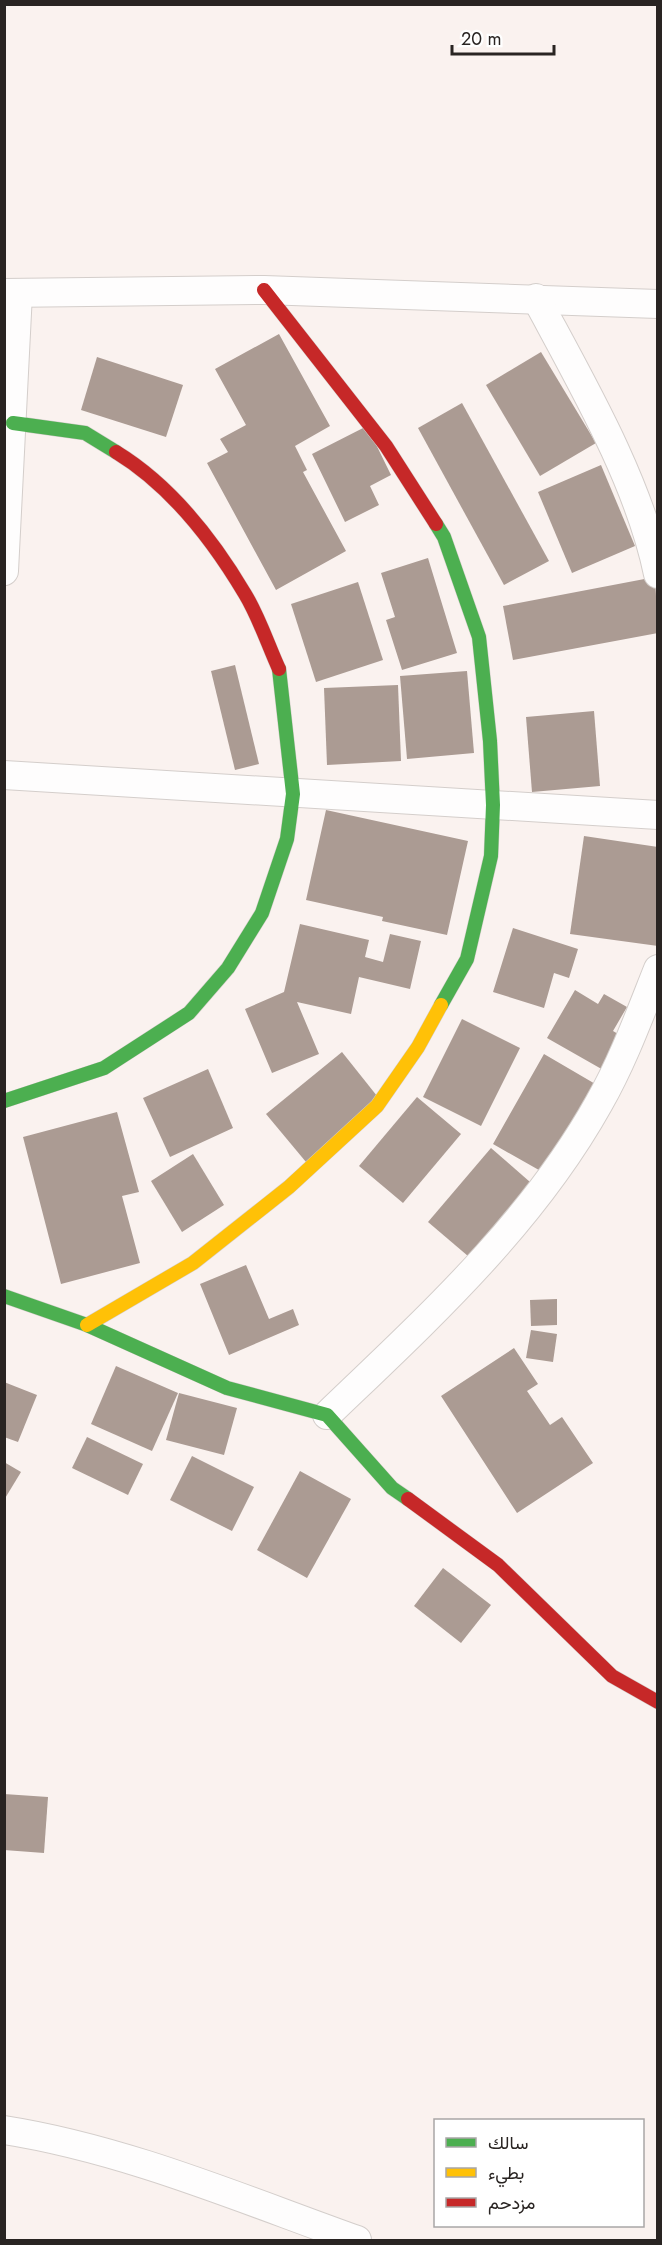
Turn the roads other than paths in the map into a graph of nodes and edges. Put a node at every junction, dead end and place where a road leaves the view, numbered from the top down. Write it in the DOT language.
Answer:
graph roads {
  1 [pos="264,290"];
  2 [pos="11,293"];
  3 [pos="536,298"];
  4 [pos="657,303"];
  5 [pos="13,423"];
  6 [pos="5,559"];
  7 [pos="4,571"];
  8 [pos="657,574"];
  9 [pos="4,775"];
  10 [pos="294,794"];
  11 [pos="493,805"];
  12 [pos="657,815"];
  13 [pos="657,969"];
  14 [pos="4,1101"];
  15 [pos="4,1296"];
  16 [pos="87,1325"];
  17 [pos="327,1415"];
  18 [pos="657,1702"];
  19 [pos="4,2130"];
  20 [pos="357,2241"];
  1 -- 2 [label="street"];
  1 -- 3 [label="street"];
  1 -- 11 [label="street"];
  2 -- 5 [label="street"];
  3 -- 4 [label="street"];
  3 -- 8 [label="street"];
  5 -- 6 [label="street"];
  5 -- 10 [label="street"];
  6 -- 7 [label="street"];
  9 -- 10 [label="street"];
  10 -- 11 [label="street"];
  10 -- 14 [label="street"];
  11 -- 12 [label="street"];
  11 -- 16 [label="street"];
  13 -- 17 [label="street"];
  15 -- 16 [label="street"];
  16 -- 17 [label="street"];
  17 -- 18 [label="street"];
  19 -- 20 [label="street"];
}
